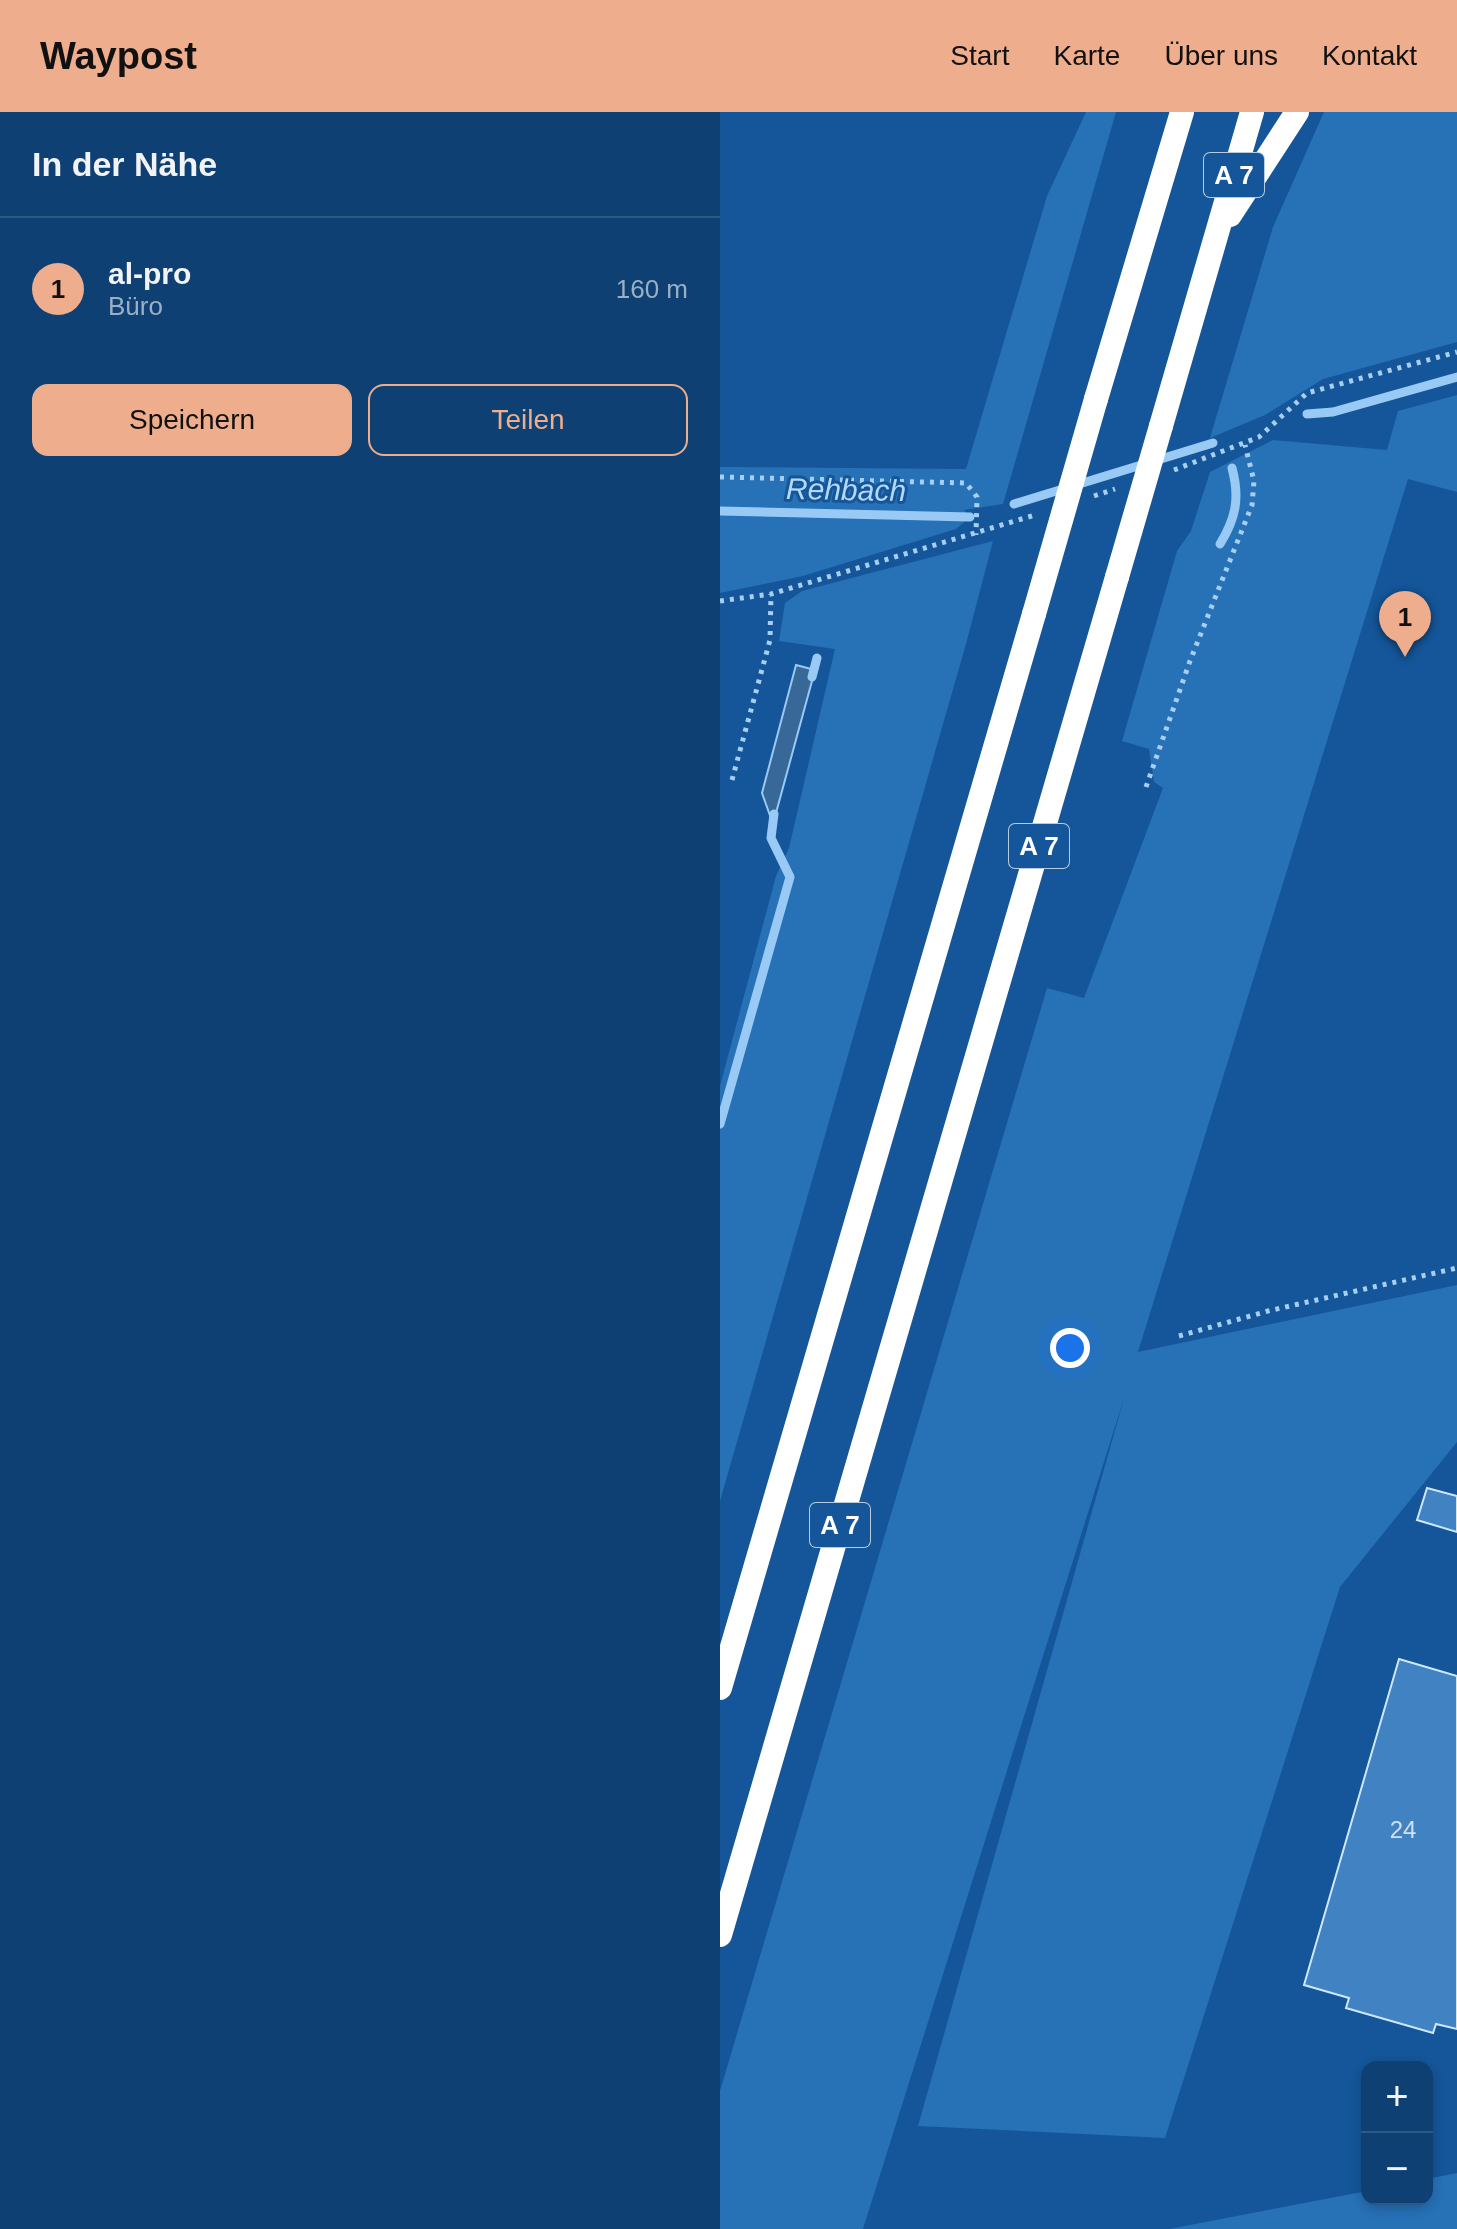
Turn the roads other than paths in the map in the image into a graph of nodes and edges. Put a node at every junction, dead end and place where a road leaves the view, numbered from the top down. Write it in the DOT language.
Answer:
graph roads {
  1 [pos="1182,112"];
  2 [pos="1252,112"];
  3 [pos="1297,112"];
  4 [pos="1215,237"];
  5 [pos="720,1688"];
  6 [pos="720,1935"];
  1 -- 5 [label="highway, A 7, bridge"];
  2 -- 4 [label="highway, A 7"];
  3 -- 4 [label="highway"];
  4 -- 6 [label="highway, A 7, bridge"];
}
